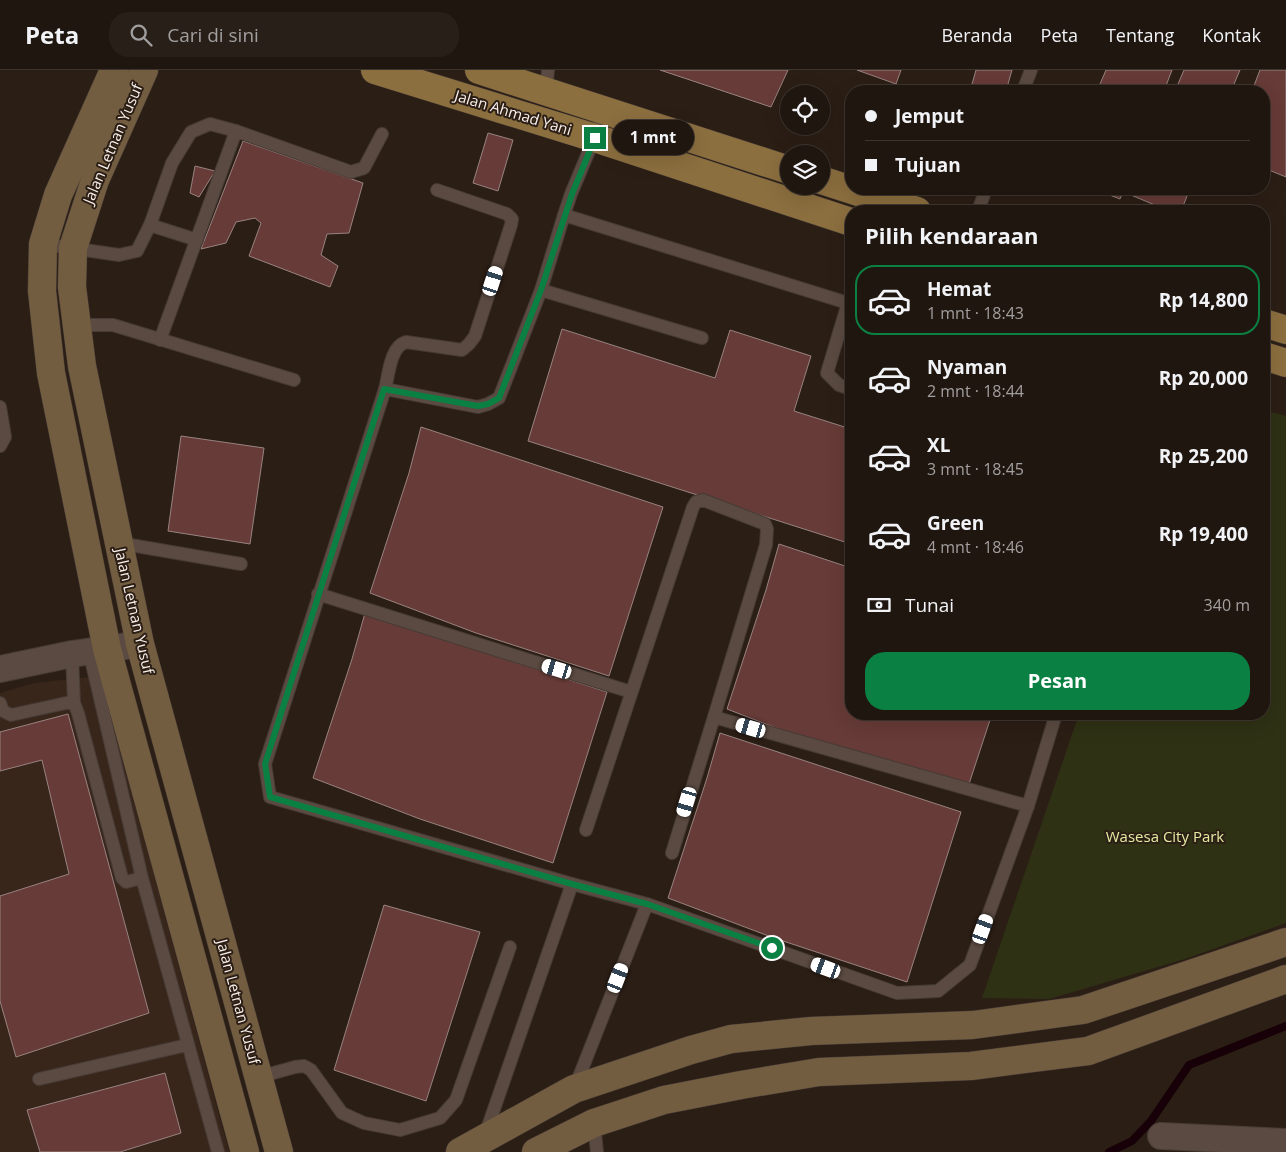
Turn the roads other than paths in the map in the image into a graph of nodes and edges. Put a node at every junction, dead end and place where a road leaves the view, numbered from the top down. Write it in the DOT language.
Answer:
graph roads {
  1 [pos="114,70"];
  2 [pos="144,70"];
  3 [pos="374,70"];
  4 [pos="479,70"];
  5 [pos="1031,70"];
  6 [pos="547,81"];
  7 [pos="1025,85"];
  8 [pos="606,110"];
  9 [pos="236,131"];
  10 [pos="382,134"];
  11 [pos="595,138"];
  12 [pos="780,167"];
  13 [pos="830,183"];
  14 [pos="845,188"];
  15 [pos="437,190"];
  16 [pos="867,195"];
  17 [pos="898,205"];
  18 [pos="564,216"];
  19 [pos="845,220"];
  20 [pos="150,225"];
  21 [pos="197,240"];
  22 [pos="43,244"];
  23 [pos="74,248"];
  24 [pos="541,290"];
  25 [pos="845,301"];
  26 [pos="845,318"];
  27 [pos="77,325"];
  28 [pos="1270,325"];
  29 [pos="1286,330"];
  30 [pos="702,338"];
  31 [pos="160,340"];
  32 [pos="1270,358"];
  33 [pos="1286,364"];
  34 [pos="294,380"];
  35 [pos="845,387"];
  36 [pos="384,389"];
  37 [pos="0,407"];
  38 [pos="0,446"];
  39 [pos="119,543"];
  40 [pos="241,564"];
  41 [pos="318,594"];
  42 [pos="140,644"];
  43 [pos="89,651"];
  44 [pos="0,669"];
  45 [pos="631,692"];
  46 [pos="0,703"];
  47 [pos="74,704"];
  48 [pos="714,717"];
  49 [pos="1054,720"];
  50 [pos="1028,806"];
  51 [pos="586,830"];
  52 [pos="672,853"];
  53 [pos="142,878"];
  54 [pos="572,884"];
  55 [pos="647,904"];
  56 [pos="1280,944"];
  57 [pos="510,947"];
  58 [pos="1286,978"];
  59 [pos="187,1045"];
  60 [pos="259,1077"];
  61 [pos="40,1080"];
  62 [pos="574,1089"];
  63 [pos="594,1123"];
  64 [pos="1161,1136"];
  65 [pos="1286,1142"];
  66 [pos="472,1146"];
  67 [pos="218,1152"];
  68 [pos="245,1152"];
  69 [pos="279,1152"];
  70 [pos="536,1152"];
  71 [pos="597,1152"];
  1 -- 22 [label="street, Jalan Letnan Yusuf"];
  2 -- 23 [label="street, Jalan Letnan Yusuf"];
  3 -- 11 [label="main road, Jalan Ahmad Yani"];
  4 -- 6 [label="main road, Jalan Ahmad Yani"];
  5 -- 7 [label="lane"];
  6 -- 8 [label="main road, Jalan Ahmad Yani"];
  8 -- 11 [label="lane"];
  8 -- 12 [label="main road, Jalan Ahmad Yani"];
  9 -- 10 [label="lane"];
  9 -- 20 [label="lane"];
  9 -- 21 [label="lane"];
  11 -- 18 [label="lane"];
  11 -- 19 [label="main road, Jalan Ahmad Yani"];
  13 -- 14 [label="main road"];
  15 -- 36 [label="lane"];
  16 -- 17 [label="main road"];
  18 -- 24 [label="lane"];
  18 -- 25 [label="lane"];
  20 -- 21 [label="lane"];
  20 -- 23 [label="lane"];
  21 -- 31 [label="lane"];
  22 -- 23 [label="lane"];
  22 -- 43 [label="street, Jalan Letnan Yusuf"];
  23 -- 27 [label="street, Jalan Letnan Yusuf"];
  24 -- 30 [label="lane"];
  24 -- 36 [label="lane"];
  26 -- 35 [label="lane"];
  27 -- 31 [label="lane"];
  27 -- 39 [label="street, Jalan Letnan Yusuf"];
  28 -- 29 [label="main road"];
  31 -- 34 [label="lane"];
  32 -- 33 [label="main road"];
  36 -- 41 [label="lane"];
  37 -- 38 [label="lane"];
  39 -- 40 [label="lane"];
  39 -- 42 [label="street, Jalan Letnan Yusuf"];
  41 -- 45 [label="lane"];
  41 -- 54 [label="lane"];
  42 -- 43 [label="street"];
  42 -- 60 [label="street, Jalan Letnan Yusuf"];
  43 -- 44 [label="street"];
  43 -- 47 [label="lane"];
  43 -- 53 [label="lane"];
  43 -- 68 [label="street, Jalan Letnan Yusuf"];
  45 -- 48 [label="lane"];
  45 -- 51 [label="lane"];
  46 -- 47 [label="lane"];
  47 -- 53 [label="lane"];
  48 -- 50 [label="lane"];
  48 -- 52 [label="lane"];
  49 -- 50 [label="lane"];
  50 -- 55 [label="lane"];
  53 -- 59 [label="lane"];
  54 -- 55 [label="lane"];
  54 -- 66 [label="lane"];
  55 -- 62 [label="lane"];
  56 -- 62 [label="street"];
  57 -- 60 [label="lane"];
  58 -- 63 [label="street"];
  59 -- 61 [label="lane"];
  59 -- 67 [label="lane"];
  60 -- 69 [label="street, Jalan Letnan Yusuf"];
  62 -- 66 [label="street"];
  63 -- 70 [label="street"];
  63 -- 71 [label="lane"];
  64 -- 65 [label="street"];
}
